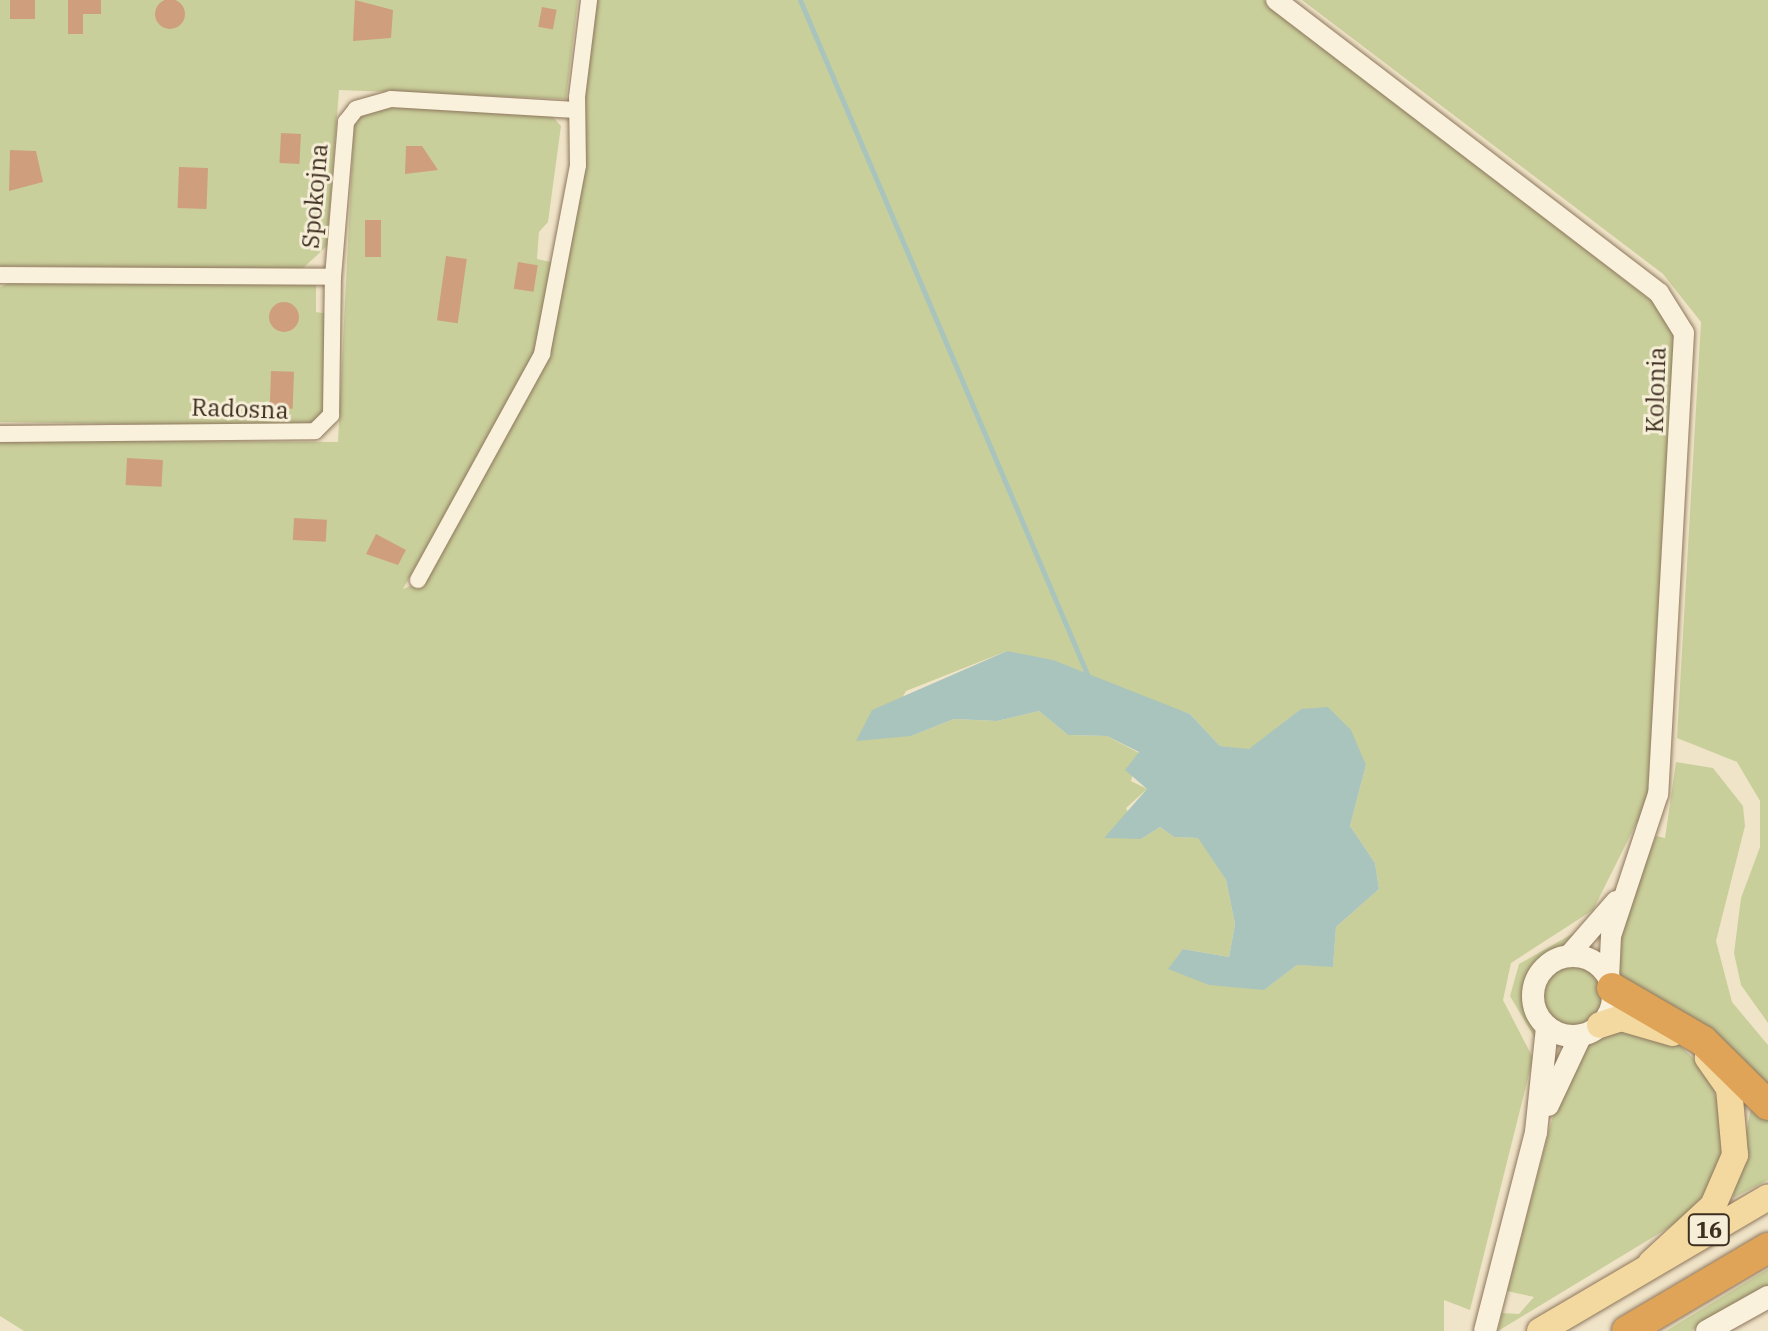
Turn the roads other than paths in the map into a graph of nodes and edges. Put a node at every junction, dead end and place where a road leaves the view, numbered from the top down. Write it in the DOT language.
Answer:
graph roads {
  1 [pos="589,0"];
  2 [pos="1276,0"];
  3 [pos="576,110"];
  4 [pos="0,275"];
  5 [pos="333,277"];
  6 [pos="0,434"];
  7 [pos="418,580"];
  8 [pos="1632,878"];
  9 [pos="1568,956"];
  10 [pos="1610,983"];
  11 [pos="1547,1027"];
  12 [pos="1591,1030"];
  13 [pos="1768,1105"];
  14 [pos="1536,1132"];
  15 [pos="1768,1197"];
  16 [pos="1768,1248"];
  17 [pos="1651,1263"];
  18 [pos="1768,1297"];
  19 [pos="1485,1331"];
  20 [pos="1540,1331"];
  21 [pos="1627,1331"];
  22 [pos="1707,1331"];
  1 -- 3 [label="street"];
  2 -- 8 [label="street, Kolonia"];
  3 -- 5 [label="street, Spokojna"];
  3 -- 7 [label="street"];
  4 -- 5 [label="street, Spokojna"];
  5 -- 6 [label="street, Radosna"];
  8 -- 9 [label="street, Kolonia"];
  8 -- 10 [label="street, Kolonia"];
  9 -- 10 [label="main road"];
  9 -- 11 [label="main road"];
  10 -- 12 [label="main road"];
  10 -- 13 [label="highway"];
  11 -- 12 [label="main road"];
  11 -- 14 [label="main road"];
  12 -- 14 [label="main road"];
  12 -- 17 [label="main road"];
  14 -- 19 [label="main road"];
  15 -- 17 [label="main road, 16"];
  16 -- 21 [label="highway"];
  17 -- 20 [label="main road, 16"];
  18 -- 22 [label="main road"];
}
